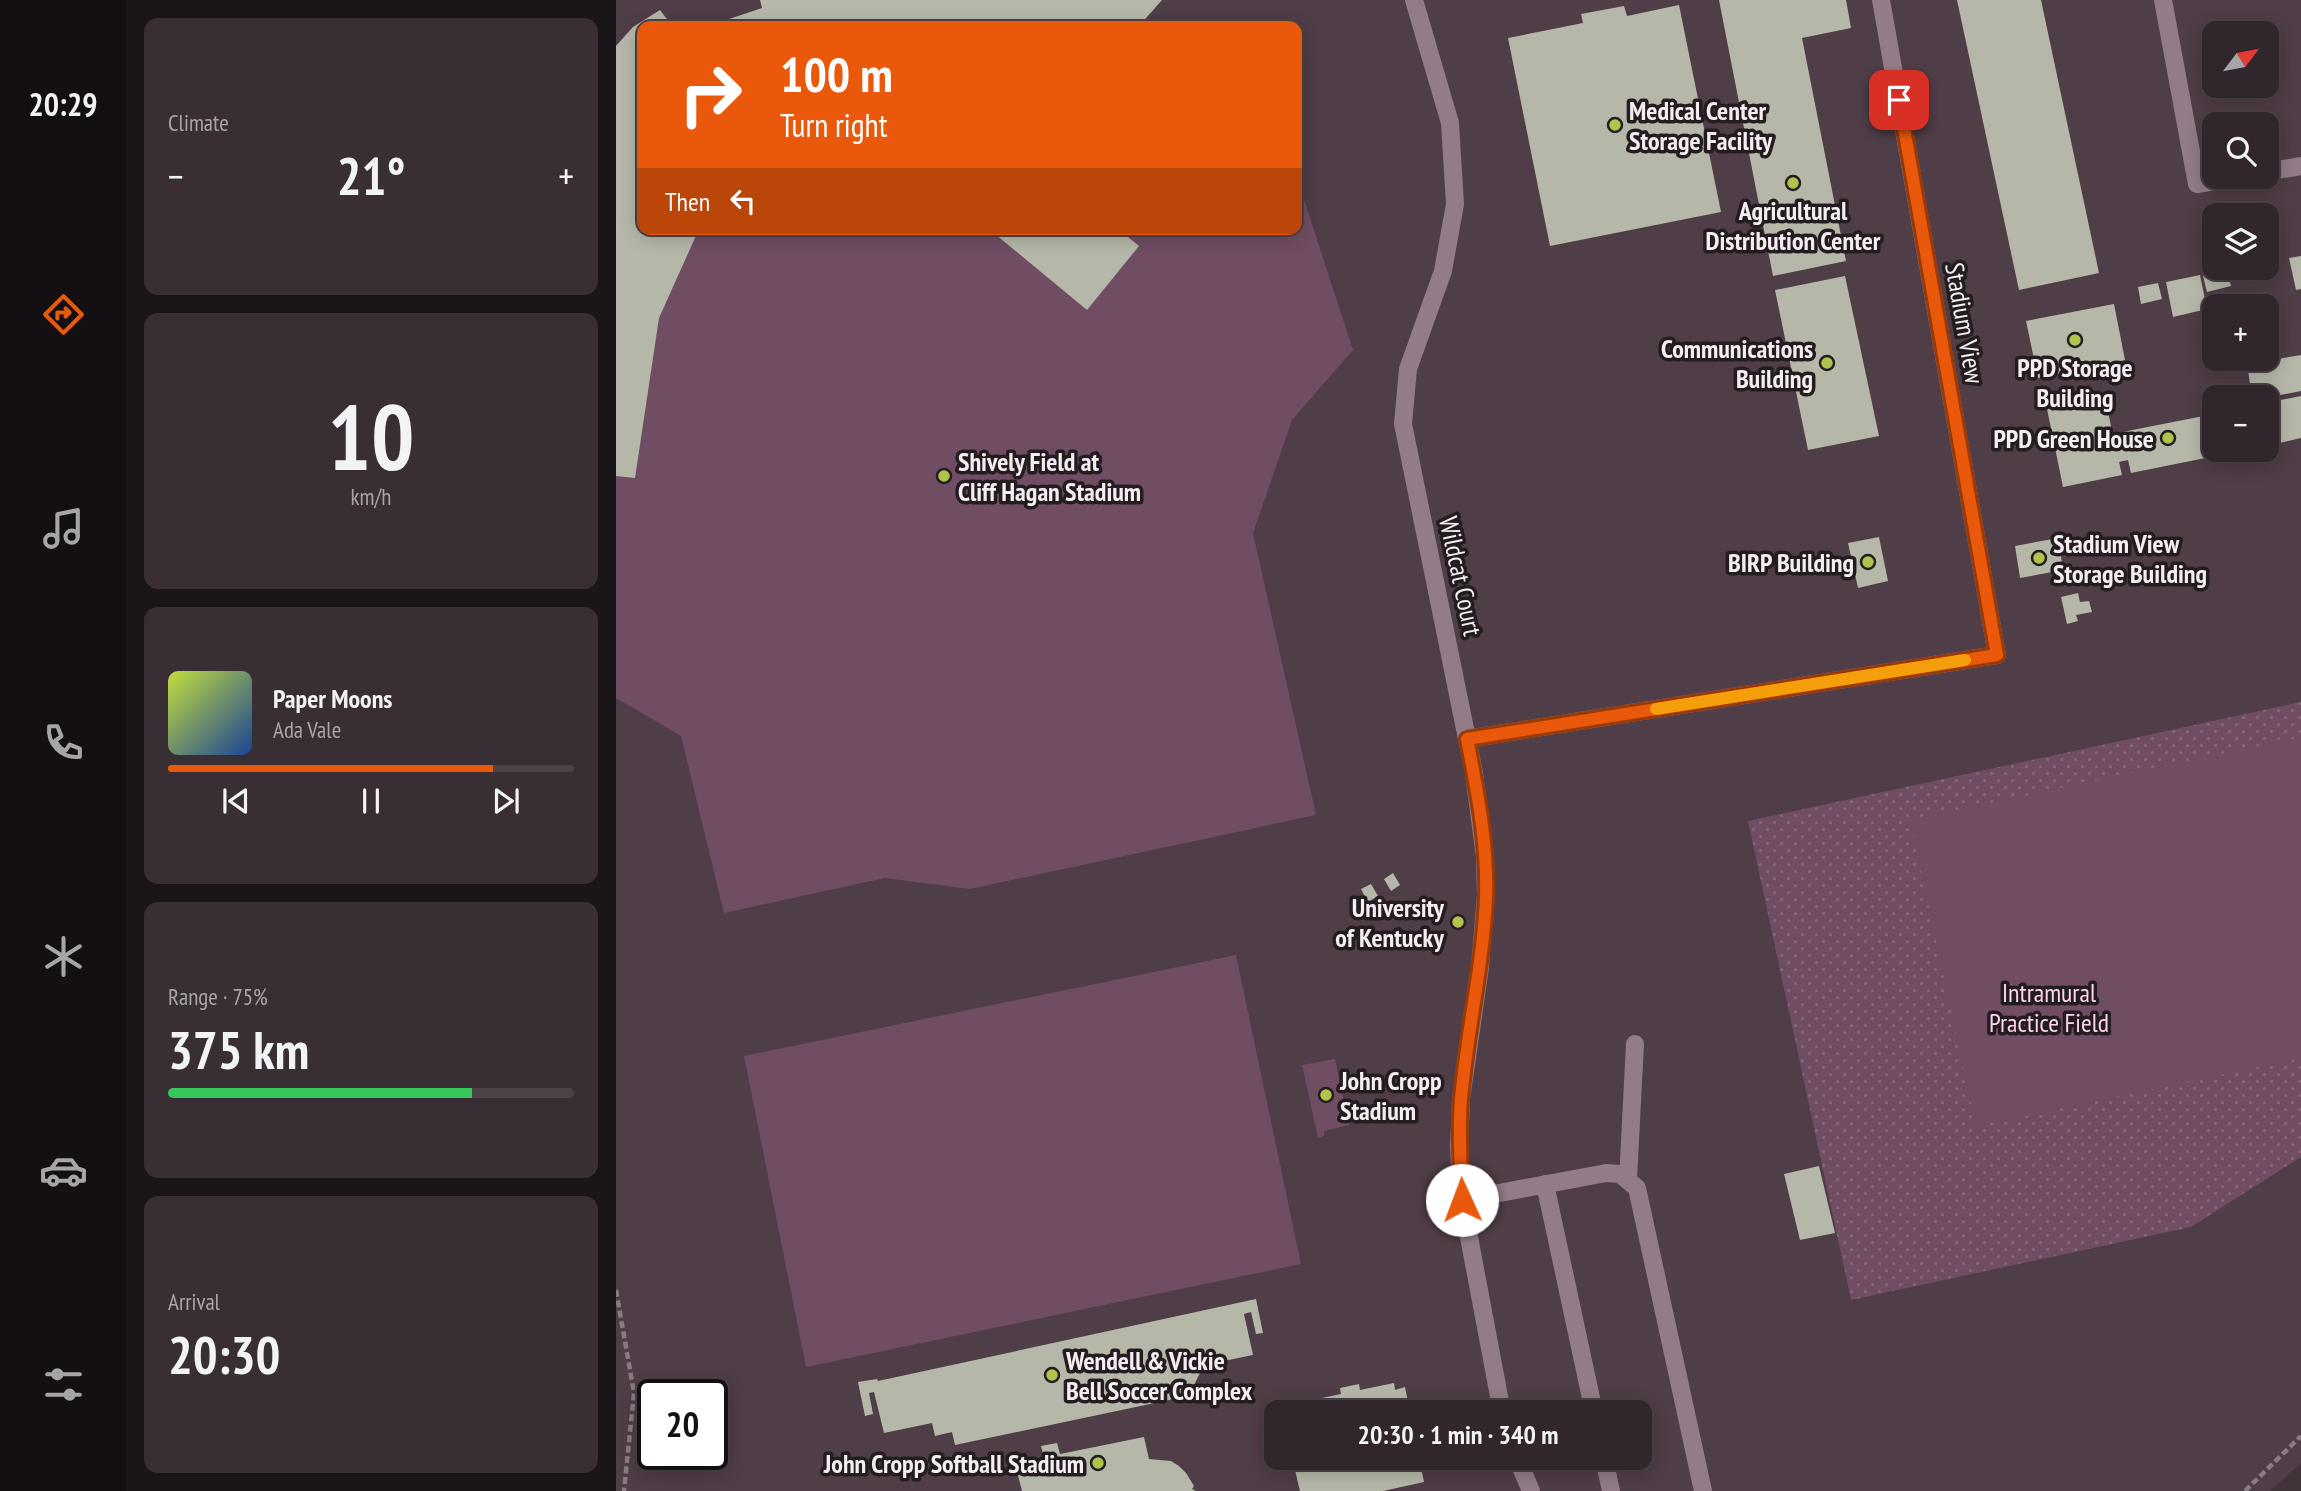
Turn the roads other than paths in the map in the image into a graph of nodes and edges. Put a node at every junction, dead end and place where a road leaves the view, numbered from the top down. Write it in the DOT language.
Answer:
graph roads {
  1 [pos="1881,0"];
  2 [pos="2164,0"];
  3 [pos="1412,1"];
  4 [pos="2301,166"];
  5 [pos="2279,170"];
  6 [pos="2202,183"];
  7 [pos="1467,739"];
  8 [pos="1635,1044"];
  9 [pos="1628,1179"];
  10 [pos="1545,1184"];
  11 [pos="1462,1200"];
  12 [pos="1500,1400"];
  13 [pos="1591,1400"];
  14 [pos="1522,1470"];
  15 [pos="1607,1470"];
  16 [pos="1531,1491"];
  17 [pos="1611,1491"];
  18 [pos="1703,1491"];
  1 -- 7 [label="street, Stadium View"];
  2 -- 6 [label="street"];
  3 -- 7 [label="street, Wildcat Court"];
  4 -- 5 [label="street"];
  7 -- 11 [label="street, Wildcat Court"];
  8 -- 9 [label="street"];
  9 -- 10 [label="street"];
  9 -- 18 [label="street"];
  10 -- 11 [label="street"];
  10 -- 13 [label="street"];
  11 -- 12 [label="street, Wildcat Court"];
  14 -- 16 [label="street"];
  15 -- 17 [label="street"];
}
